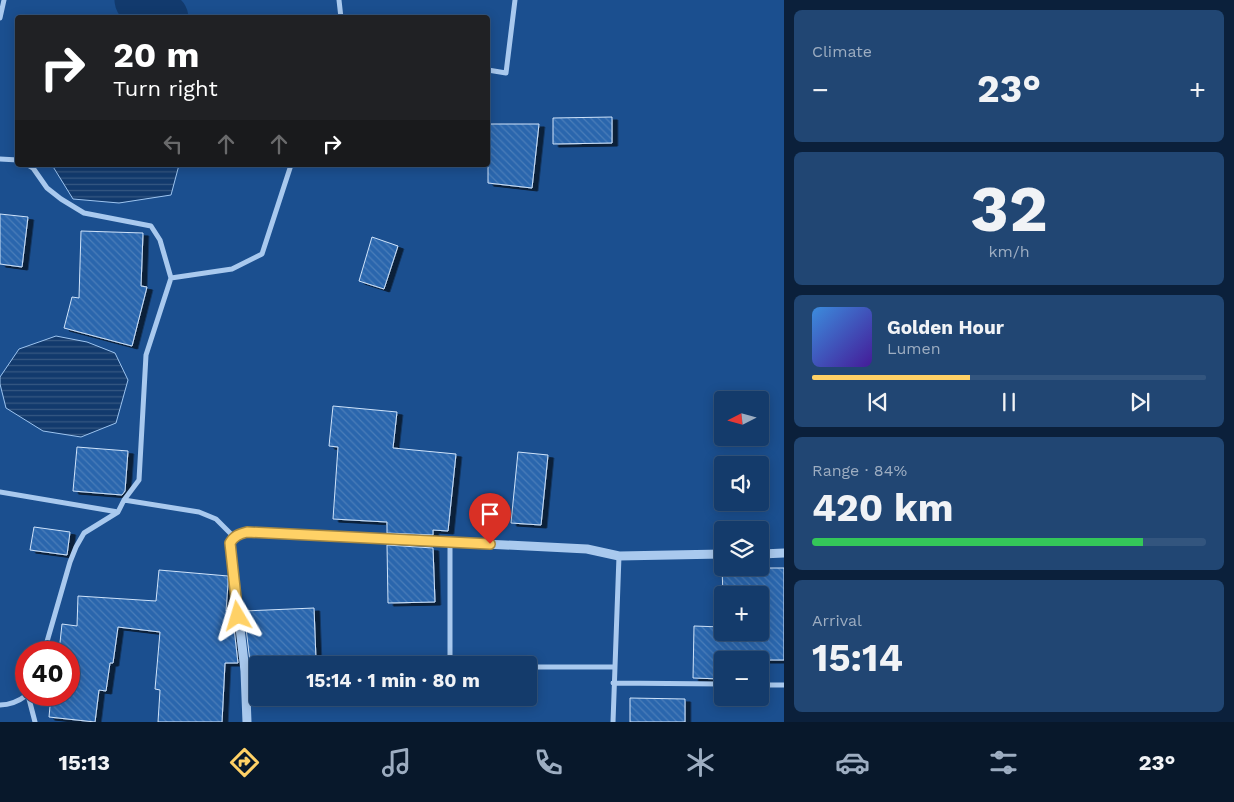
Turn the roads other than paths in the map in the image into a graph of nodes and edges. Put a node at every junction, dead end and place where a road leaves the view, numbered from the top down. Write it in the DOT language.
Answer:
graph roads {
  1 [pos="4,0"];
  2 [pos="339,0"];
  3 [pos="515,0"];
  4 [pos="341,15"];
  5 [pos="0,18"];
  6 [pos="490,70"];
  7 [pos="0,159"];
  8 [pos="15,160"];
  9 [pos="31,167"];
  10 [pos="290,167"];
  11 [pos="172,278"];
  12 [pos="0,492"];
  13 [pos="124,500"];
  14 [pos="118,512"];
  15 [pos="234,537"];
  16 [pos="450,542"];
  17 [pos="784,553"];
  18 [pos="714,554"];
  19 [pos="769,554"];
  20 [pos="619,556"];
  21 [pos="47,641"];
  22 [pos="450,656"];
  23 [pos="537,667"];
  24 [pos="615,667"];
  25 [pos="245,671"];
  26 [pos="249,671"];
  27 [pos="614,683"];
  28 [pos="714,684"];
  29 [pos="769,685"];
  30 [pos="784,685"];
  31 [pos="15,703"];
  32 [pos="0,705"];
  33 [pos="31,706"];
  34 [pos="36,722"];
  35 [pos="247,722"];
  36 [pos="612,722"];
  1 -- 5 [label="street"];
  2 -- 4 [label="street"];
  3 -- 6 [label="street"];
  7 -- 8 [label="street"];
  9 -- 11 [label="street"];
  10 -- 11 [label="street"];
  11 -- 13 [label="street"];
  12 -- 14 [label="street"];
  13 -- 14 [label="street"];
  13 -- 15 [label="street"];
  14 -- 21 [label="street"];
  15 -- 16 [label="street"];
  15 -- 25 [label="street"];
  16 -- 20 [label="street"];
  16 -- 22 [label="street"];
  17 -- 19 [label="street"];
  18 -- 20 [label="street"];
  20 -- 24 [label="street"];
  23 -- 24 [label="street"];
  24 -- 27 [label="street"];
  25 -- 26 [label="street"];
  25 -- 35 [label="street"];
  27 -- 28 [label="street"];
  27 -- 36 [label="street"];
  29 -- 30 [label="street"];
  31 -- 32 [label="street"];
  33 -- 34 [label="street"];
}
